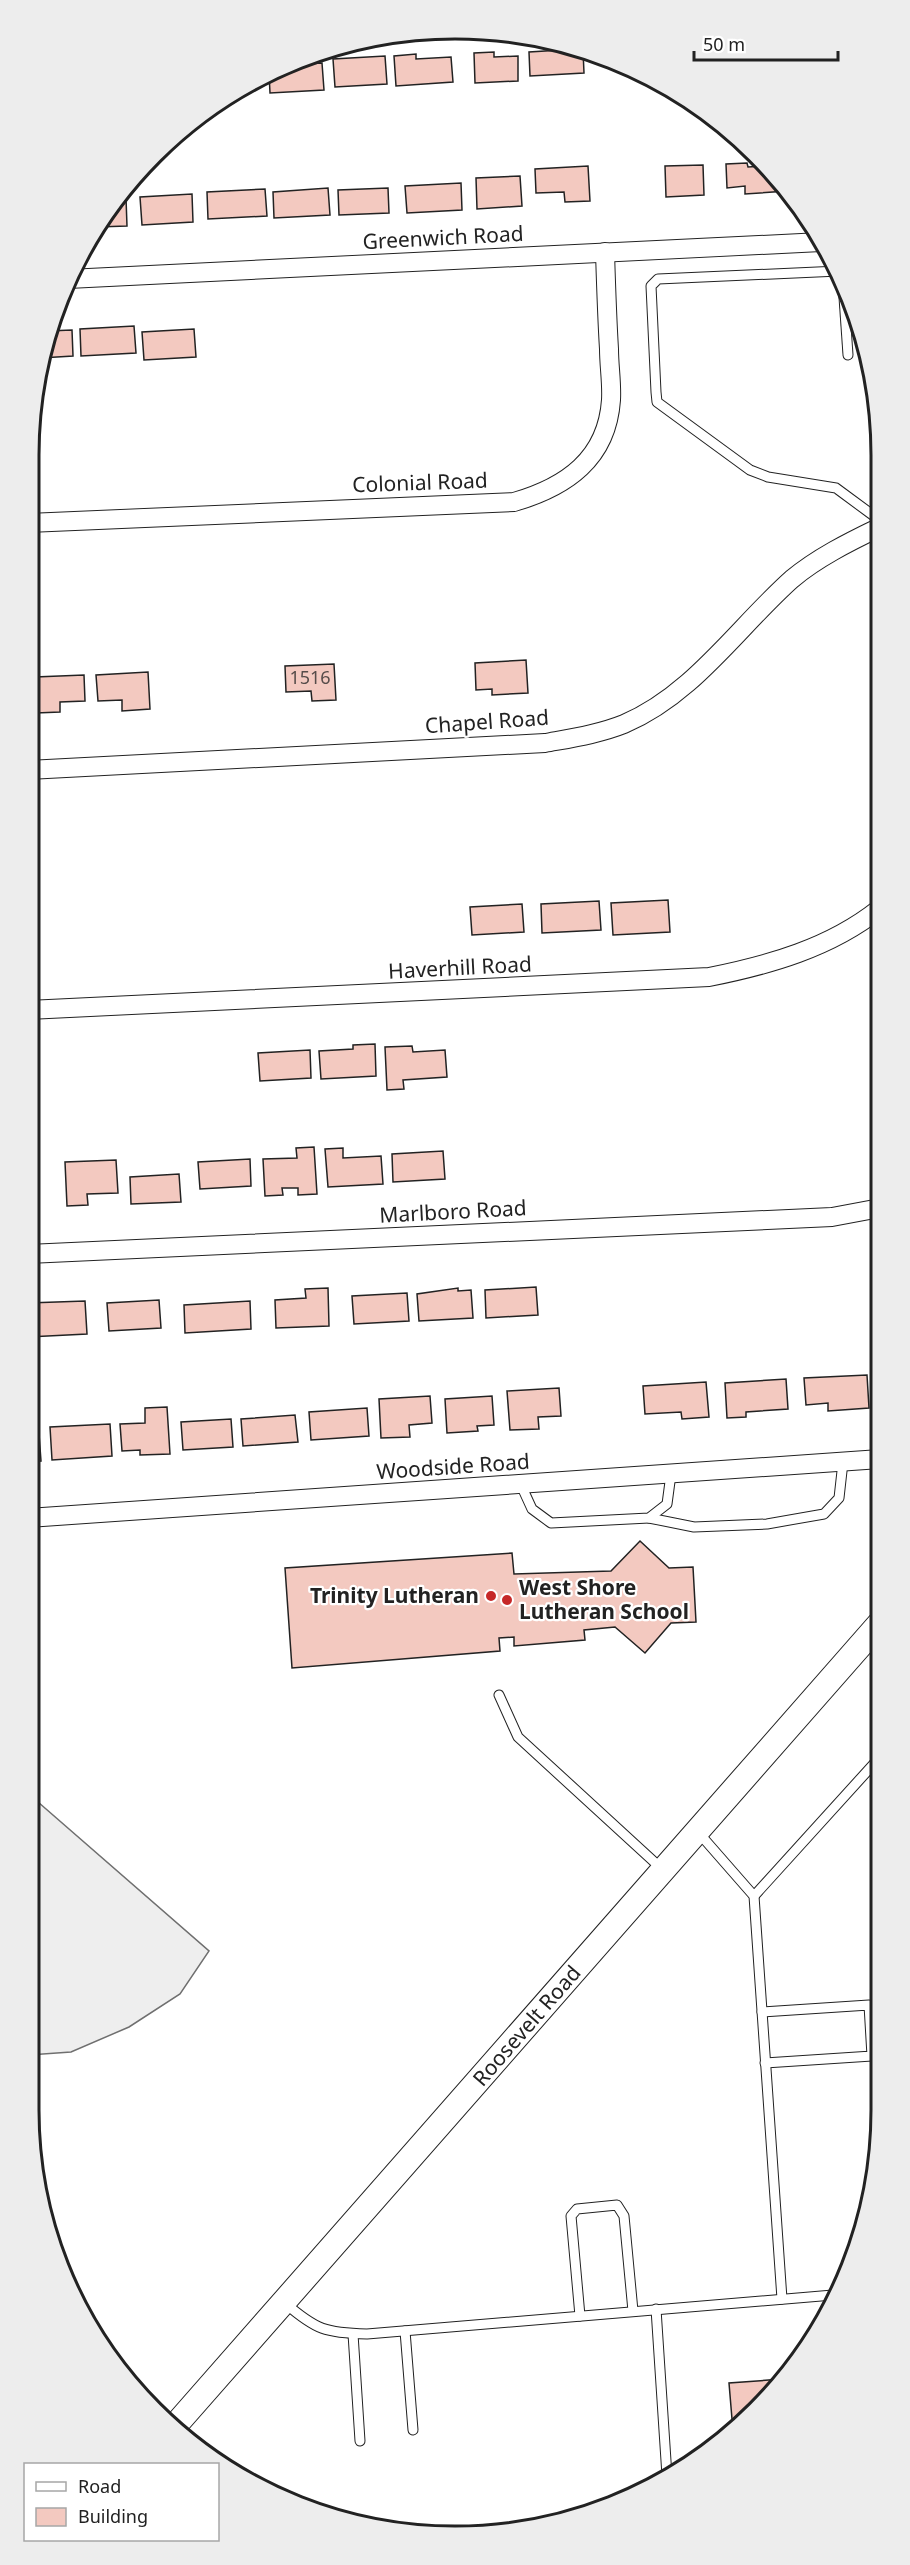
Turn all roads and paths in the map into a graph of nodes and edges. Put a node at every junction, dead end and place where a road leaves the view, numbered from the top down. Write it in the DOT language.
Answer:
graph roads {
  1 [pos="812,242"];
  2 [pos="604,252"];
  3 [pos="828,271"];
  4 [pos="79,278"];
  5 [pos="845,311"];
  6 [pos="848,355"];
  7 [pos="871,514"];
  8 [pos="39,523"];
  9 [pos="871,531"];
  10 [pos="39,769"];
  11 [pos="871,914"];
  12 [pos="39,1009"];
  13 [pos="871,1210"];
  14 [pos="39,1253"];
  15 [pos="871,1460"];
  16 [pos="843,1462"];
  17 [pos="671,1474"];
  18 [pos="521,1485"];
  19 [pos="39,1517"];
  20 [pos="649,1518"];
  21 [pos="871,1633"];
  22 [pos="499,1695"];
  23 [pos="871,1767"];
  24 [pos="697,1831"];
  25 [pos="663,1870"];
  26 [pos="754,1896"];
  27 [pos="762,2012"];
  28 [pos="871,2039"];
  29 [pos="871,2056"];
  30 [pos="765,2063"];
  31 [pos="827,2295"];
  32 [pos="782,2299"];
  33 [pos="285,2303"];
  34 [pos="657,2309"];
  35 [pos="633,2311"];
  36 [pos="580,2316"];
  37 [pos="405,2331"];
  38 [pos="353,2334"];
  39 [pos="179,2421"];
  40 [pos="413,2430"];
  41 [pos="360,2441"];
  42 [pos="667,2468"];
  1 -- 2 [label="street, Greenwich Road"];
  2 -- 4 [label="street, Greenwich Road"];
  2 -- 8 [label="street, Colonial Road"];
  3 -- 7 [label="lane"];
  5 -- 6 [label="lane"];
  9 -- 10 [label="street, Chapel Road"];
  11 -- 12 [label="street, Haverhill Road"];
  13 -- 14 [label="street, Marlboro Road"];
  15 -- 16 [label="street, Woodside Road"];
  16 -- 17 [label="street, Woodside Road"];
  16 -- 20 [label="lane"];
  17 -- 18 [label="street, Woodside Road"];
  17 -- 20 [label="lane"];
  18 -- 19 [label="street, Woodside Road"];
  18 -- 20 [label="lane"];
  21 -- 24 [label="street, Roosevelt Road"];
  22 -- 25 [label="lane"];
  23 -- 26 [label="lane"];
  24 -- 25 [label="street, Roosevelt Road"];
  24 -- 26 [label="lane"];
  25 -- 33 [label="street, Roosevelt Road"];
  26 -- 27 [label="lane"];
  27 -- 28 [label="lane"];
  27 -- 30 [label="lane"];
  29 -- 30 [label="lane"];
  30 -- 32 [label="lane"];
  31 -- 32 [label="lane"];
  32 -- 34 [label="lane"];
  33 -- 38 [label="lane"];
  33 -- 39 [label="street, Roosevelt Road"];
  34 -- 35 [label="lane"];
  34 -- 42 [label="lane"];
  35 -- 36 [label="lane"];
  35 -- 36 [label="lane"];
  36 -- 37 [label="lane"];
  37 -- 38 [label="lane"];
  37 -- 40 [label="lane"];
  38 -- 41 [label="lane"];
}
